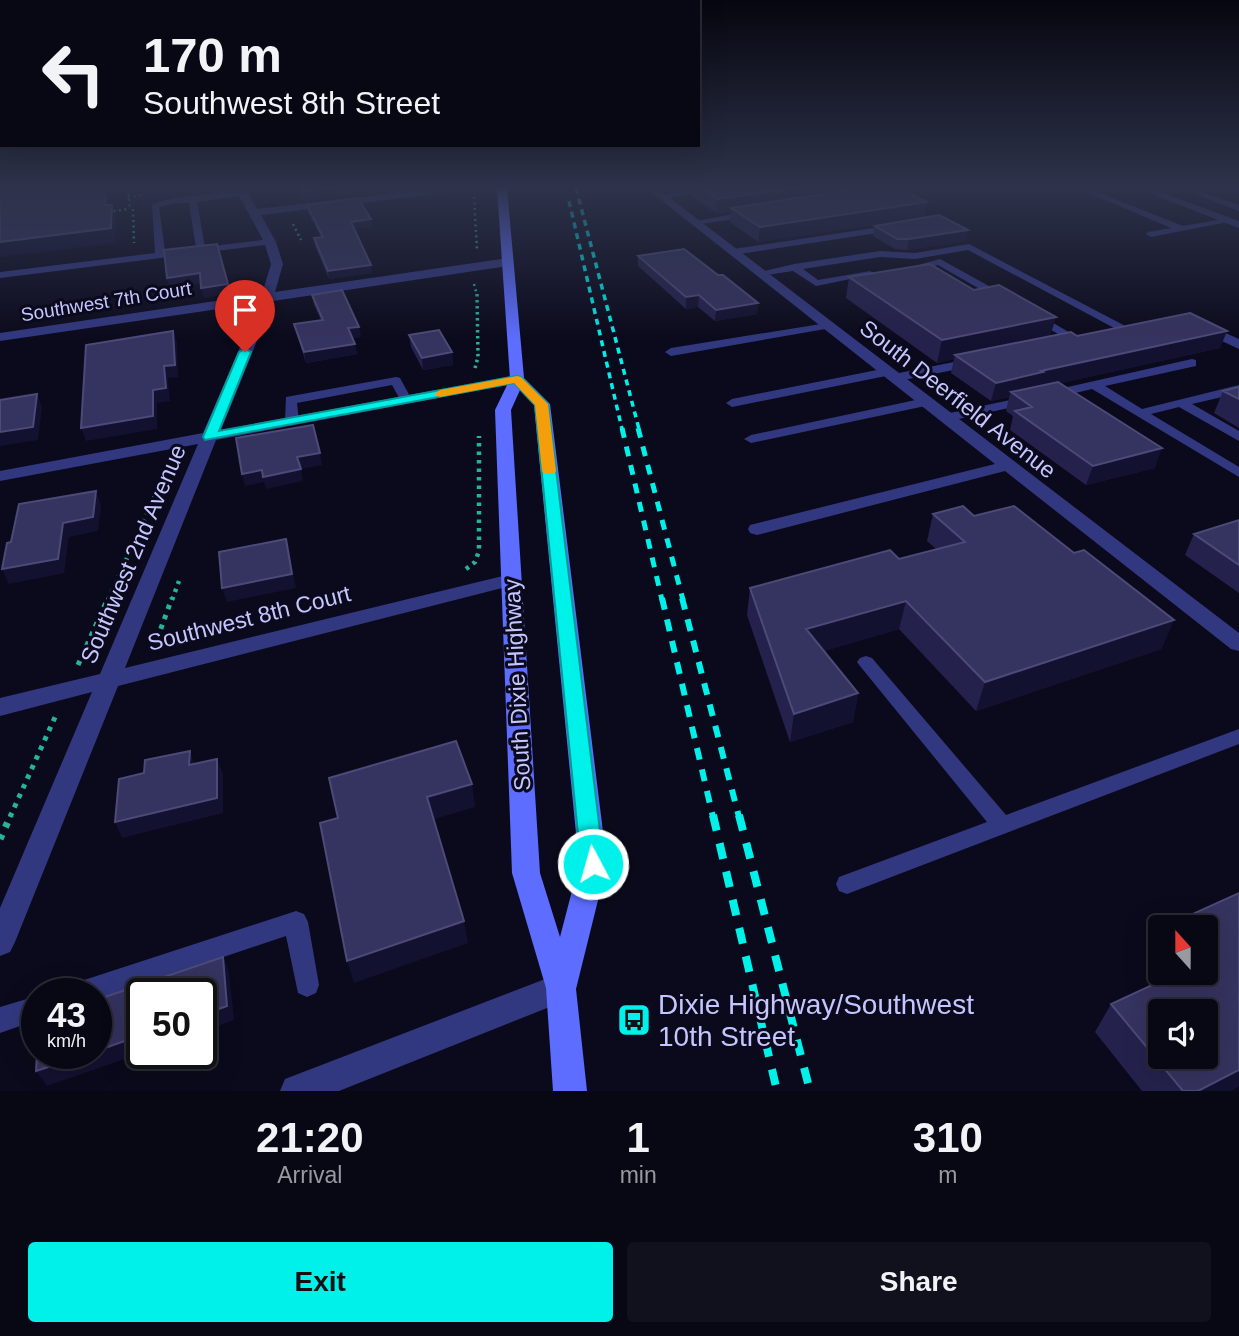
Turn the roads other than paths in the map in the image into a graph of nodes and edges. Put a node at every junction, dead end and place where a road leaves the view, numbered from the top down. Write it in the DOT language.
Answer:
graph roads {
  1 [pos="158,239"];
  2 [pos="199,239"];
  3 [pos="268,239"];
  4 [pos="506,239"];
  5 [pos="716,239"];
  6 [pos="820,239"];
  7 [pos="270,242"];
  8 [pos="201,249"];
  9 [pos="733,252"];
  10 [pos="160,254"];
  11 [pos="914,261"];
  12 [pos="508,262"];
  13 [pos="794,267"];
  14 [pos="885,271"];
  15 [pos="760,273"];
  16 [pos="0,275"];
  17 [pos="268,296"];
  18 [pos="1009,301"];
  19 [pos="1020,308"];
  20 [pos="827,326"];
  21 [pos="1214,332"];
  22 [pos="1102,335"];
  23 [pos="0,337"];
  24 [pos="1090,338"];
  25 [pos="1078,341"];
  26 [pos="1065,343"];
  27 [pos="1239,345"];
  28 [pos="671,352"];
  29 [pos="986,359"];
  30 [pos="1192,363"];
  31 [pos="890,375"];
  32 [pos="517,379"];
  33 [pos="1094,385"];
  34 [pos="1239,389"];
  35 [pos="732,402"];
  36 [pos="925,402"];
  37 [pos="1181,403"];
  38 [pos="1140,413"];
  39 [pos="945,418"];
  40 [pos="209,437"];
  41 [pos="1239,437"];
  42 [pos="751,439"];
  43 [pos="1006,466"];
  44 [pos="1239,473"];
  45 [pos="0,476"];
  46 [pos="757,529"];
  47 [pos="511,580"];
  48 [pos="1239,644"];
  49 [pos="866,662"];
  50 [pos="109,680"];
  51 [pos="0,707"];
  52 [pos="1239,736"];
  53 [pos="1003,826"];
  54 [pos="847,884"];
  55 [pos="0,942"];
  56 [pos="112,983"];
  57 [pos="307,985"];
  58 [pos="561,988"];
  59 [pos="21,1013"];
  60 [pos="0,1020"];
  61 [pos="297,1091"];
  62 [pos="570,1091"];
  1 -- 10 [label="lane"];
  2 -- 8 [label="lane"];
  3 -- 7 [label="street, Southwest 2nd Avenue"];
  4 -- 12 [label="main road, South Dixie Highway"];
  5 -- 9 [label="street, South Deerfield Avenue"];
  6 -- 9 [label="lane"];
  7 -- 8 [label="lane"];
  7 -- 17 [label="street, Southwest 2nd Avenue"];
  8 -- 10 [label="lane"];
  9 -- 15 [label="street, South Deerfield Avenue"];
  10 -- 16 [label="lane"];
  11 -- 13 [label="lane"];
  11 -- 18 [label="lane"];
  11 -- 22 [label="lane"];
  12 -- 17 [label="street, Southwest 7th Court"];
  12 -- 32 [label="main road, South Dixie Highway"];
  13 -- 14 [label="lane"];
  13 -- 15 [label="lane"];
  15 -- 20 [label="street, South Deerfield Avenue"];
  17 -- 23 [label="street, Southwest 7th Court"];
  17 -- 40 [label="street, Southwest 2nd Avenue"];
  19 -- 25 [label="lane"];
  20 -- 28 [label="lane"];
  20 -- 31 [label="street, South Deerfield Avenue"];
  21 -- 27 [label="street"];
  24 -- 25 [label="lane"];
  25 -- 26 [label="lane"];
  29 -- 31 [label="lane"];
  30 -- 33 [label="lane"];
  31 -- 35 [label="lane"];
  31 -- 36 [label="street, South Deerfield Avenue"];
  32 -- 40 [label="street"];
  32 -- 47 [label="main road, South Dixie Highway"];
  32 -- 58 [label="main road, South Dixie Highway"];
  33 -- 38 [label="lane"];
  33 -- 39 [label="lane"];
  34 -- 37 [label="lane"];
  36 -- 39 [label="street, South Deerfield Avenue"];
  36 -- 42 [label="lane"];
  37 -- 38 [label="lane"];
  37 -- 41 [label="lane"];
  38 -- 44 [label="lane"];
  39 -- 43 [label="street, South Deerfield Avenue"];
  40 -- 45 [label="street"];
  40 -- 50 [label="street, Southwest 2nd Avenue"];
  43 -- 46 [label="street"];
  43 -- 48 [label="street, South Deerfield Avenue"];
  47 -- 50 [label="street, Southwest 8th Court"];
  47 -- 58 [label="main road, South Dixie Highway"];
  49 -- 53 [label="lane"];
  50 -- 51 [label="street, Southwest 8th Court"];
  50 -- 55 [label="street, Southwest 2nd Avenue"];
  52 -- 53 [label="lane"];
  53 -- 54 [label="lane"];
  56 -- 57 [label="lane"];
  58 -- 61 [label="street"];
  58 -- 62 [label="main road, South Dixie Highway"];
  59 -- 60 [label="lane"];
}
